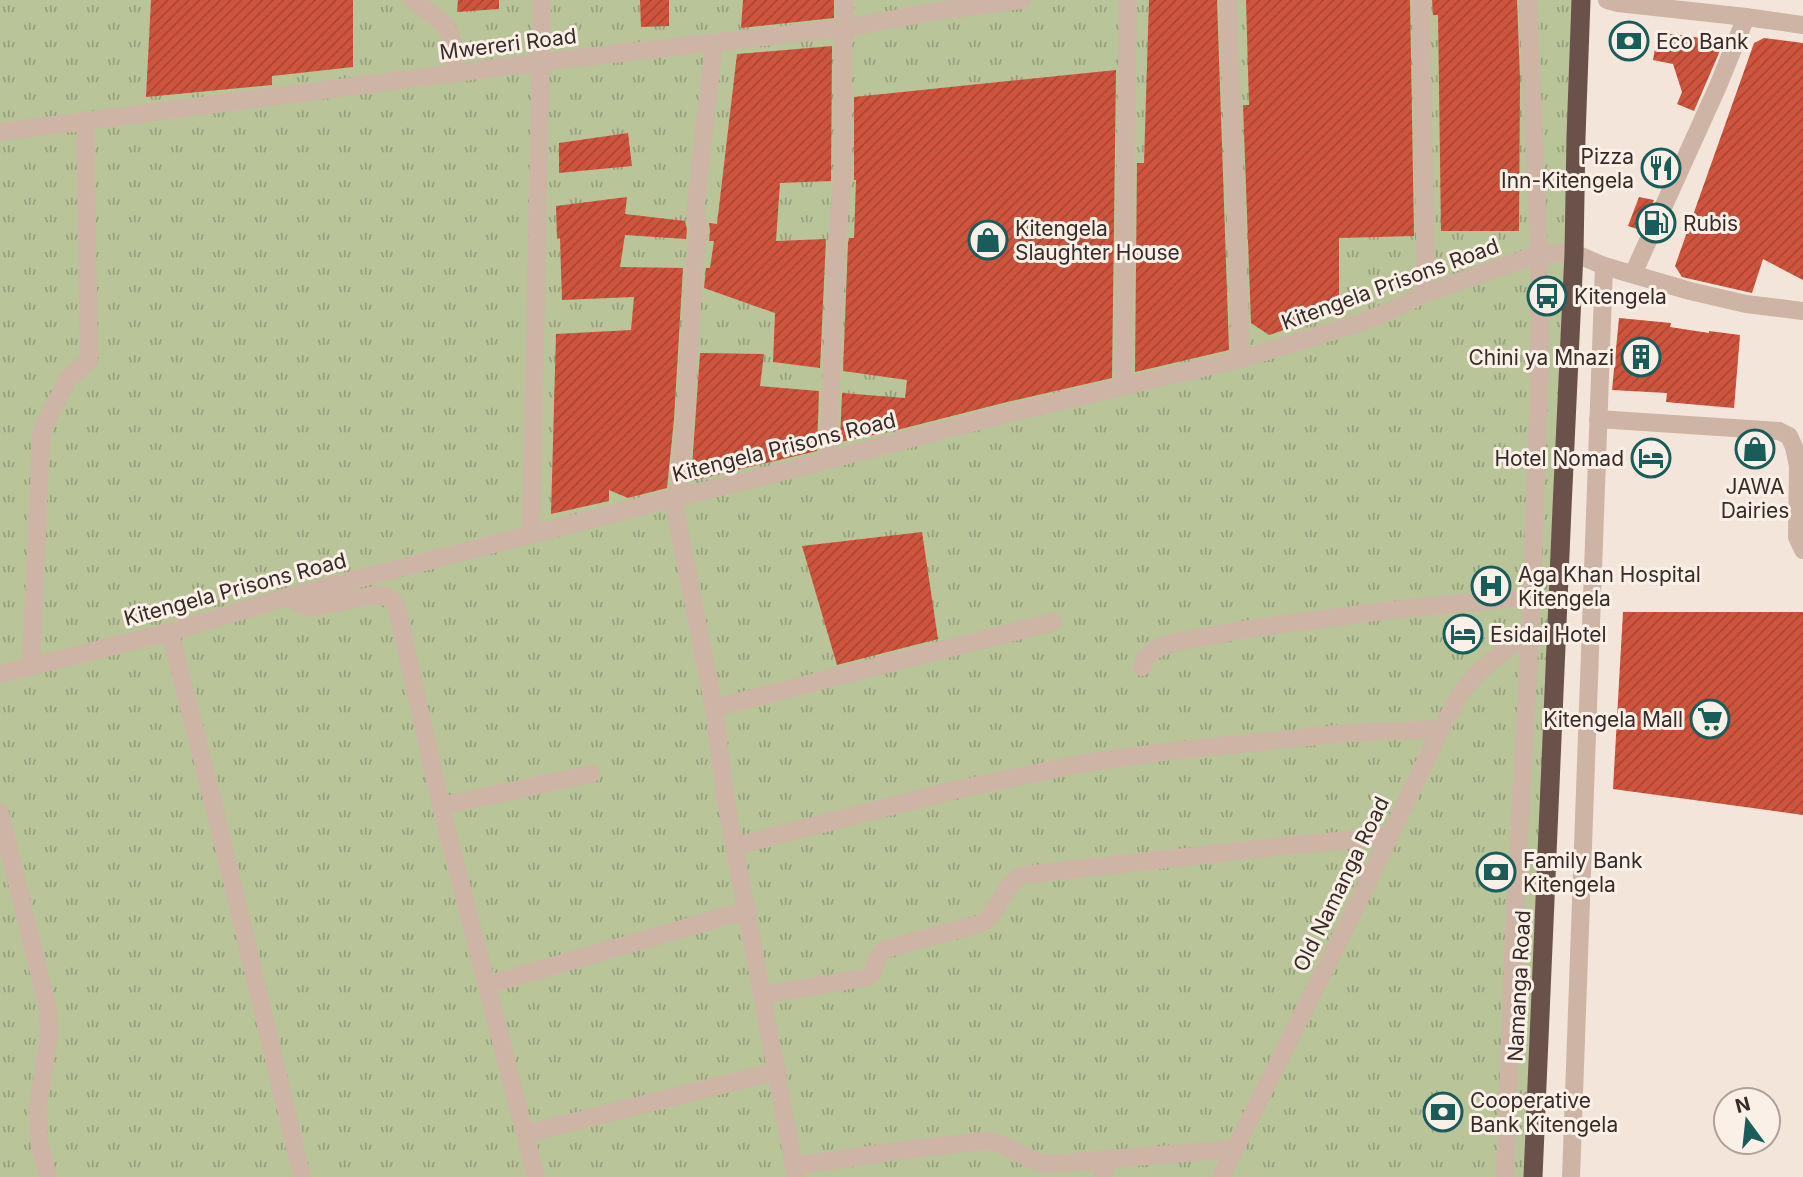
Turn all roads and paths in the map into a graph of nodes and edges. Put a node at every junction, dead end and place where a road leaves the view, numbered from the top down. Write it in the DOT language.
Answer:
graph roads {
  1 [pos="413,0"];
  2 [pos="542,0"];
  3 [pos="845,0"];
  4 [pos="1022,0"];
  5 [pos="1128,0"];
  6 [pos="1227,0"];
  7 [pos="1421,0"];
  8 [pos="1528,0"];
  9 [pos="1581,0"];
  10 [pos="1607,0"];
  11 [pos="938,6"];
  12 [pos="1746,17"];
  13 [pos="1803,25"];
  14 [pos="845,28"];
  15 [pos="714,43"];
  16 [pos="541,62"];
  17 [pos="454,74"];
  18 [pos="85,120"];
  19 [pos="0,132"];
  20 [pos="1574,253"];
  21 [pos="1539,254"];
  22 [pos="1604,266"];
  23 [pos="1633,274"];
  24 [pos="1426,293"];
  25 [pos="1803,311"];
  26 [pos="1241,359"];
  27 [pos="1123,387"];
  28 [pos="1598,419"];
  29 [pos="828,459"];
  30 [pos="675,497"];
  31 [pos="531,534"];
  32 [pos="1803,550"];
  33 [pos="292,596"];
  34 [pos="1532,597"];
  35 [pos="1053,622"];
  36 [pos="170,632"];
  37 [pos="1530,634"];
  38 [pos="31,666"];
  39 [pos="1142,667"];
  40 [pos="0,674"];
  41 [pos="714,708"];
  42 [pos="1441,729"];
  43 [pos="591,774"];
  44 [pos="441,806"];
  45 [pos="0,813"];
  46 [pos="1390,836"];
  47 [pos="735,846"];
  48 [pos="748,910"];
  49 [pos="487,985"];
  50 [pos="1541,993"];
  51 [pos="764,995"];
  52 [pos="1513,996"];
  53 [pos="778,1071"];
  54 [pos="525,1134"];
  55 [pos="1234,1149"];
  56 [pos="1110,1159"];
  57 [pos="795,1172"];
  58 [pos="48,1177"];
  59 [pos="302,1177"];
  60 [pos="536,1177"];
  61 [pos="1102,1177"];
  62 [pos="1221,1177"];
  63 [pos="1505,1177"];
  64 [pos="1533,1177"];
  65 [pos="1570,1177"];
  1 -- 17 [label="street"];
  2 -- 16 [label="street"];
  3 -- 14 [label="street"];
  4 -- 11 [label="street, Mwereri Road"];
  5 -- 27 [label="street"];
  6 -- 26 [label="street"];
  7 -- 24 [label="street"];
  8 -- 21 [label="street"];
  9 -- 20 [label="highway, Namanga Road"];
  10 -- 12 [label="street"];
  11 -- 14 [label="street, Mwereri Road"];
  12 -- 13 [label="street"];
  12 -- 23 [label="street"];
  14 -- 15 [label="street, Mwereri Road"];
  14 -- 29 [label="street"];
  15 -- 16 [label="street, Mwereri Road"];
  15 -- 30 [label="street"];
  16 -- 17 [label="street, Mwereri Road"];
  16 -- 31 [label="street"];
  17 -- 18 [label="street, Mwereri Road"];
  18 -- 19 [label="street, Mwereri Road"];
  18 -- 38 [label="street"];
  20 -- 21 [label="street, Kitengela Prisons Road"];
  20 -- 22 [label="street"];
  20 -- 50 [label="highway, Namanga Road"];
  21 -- 24 [label="street, Kitengela Prisons Road"];
  21 -- 34 [label="street"];
  22 -- 23 [label="street"];
  22 -- 28 [label="street"];
  23 -- 25 [label="street"];
  24 -- 26 [label="street, Kitengela Prisons Road"];
  26 -- 27 [label="street, Kitengela Prisons Road"];
  27 -- 29 [label="street, Kitengela Prisons Road"];
  28 -- 32 [label="street"];
  28 -- 65 [label="street"];
  29 -- 30 [label="street, Kitengela Prisons Road"];
  30 -- 31 [label="street, Kitengela Prisons Road"];
  30 -- 41 [label="street"];
  31 -- 33 [label="street, Kitengela Prisons Road"];
  33 -- 36 [label="street, Kitengela Prisons Road"];
  33 -- 44 [label="street"];
  34 -- 37 [label="street"];
  34 -- 39 [label="street"];
  35 -- 41 [label="street"];
  36 -- 38 [label="street, Kitengela Prisons Road"];
  36 -- 59 [label="street"];
  37 -- 42 [label="street, Old Namanga Road"];
  37 -- 52 [label="street"];
  38 -- 40 [label="street, Kitengela Prisons Road"];
  41 -- 47 [label="street"];
  42 -- 46 [label="street, Old Namanga Road"];
  42 -- 47 [label="street"];
  43 -- 44 [label="street"];
  44 -- 49 [label="street"];
  45 -- 58 [label="street"];
  46 -- 51 [label="street"];
  46 -- 55 [label="street, Old Namanga Road"];
  47 -- 48 [label="street"];
  48 -- 49 [label="street"];
  48 -- 51 [label="street"];
  49 -- 54 [label="street"];
  50 -- 52 [label="street"];
  50 -- 64 [label="highway, Namanga Road"];
  51 -- 53 [label="street"];
  52 -- 63 [label="street"];
  53 -- 54 [label="street"];
  53 -- 57 [label="street"];
  54 -- 60 [label="street"];
  55 -- 56 [label="street"];
  55 -- 62 [label="street, Old Namanga Road"];
  56 -- 57 [label="street"];
  56 -- 61 [label="street"];
}
